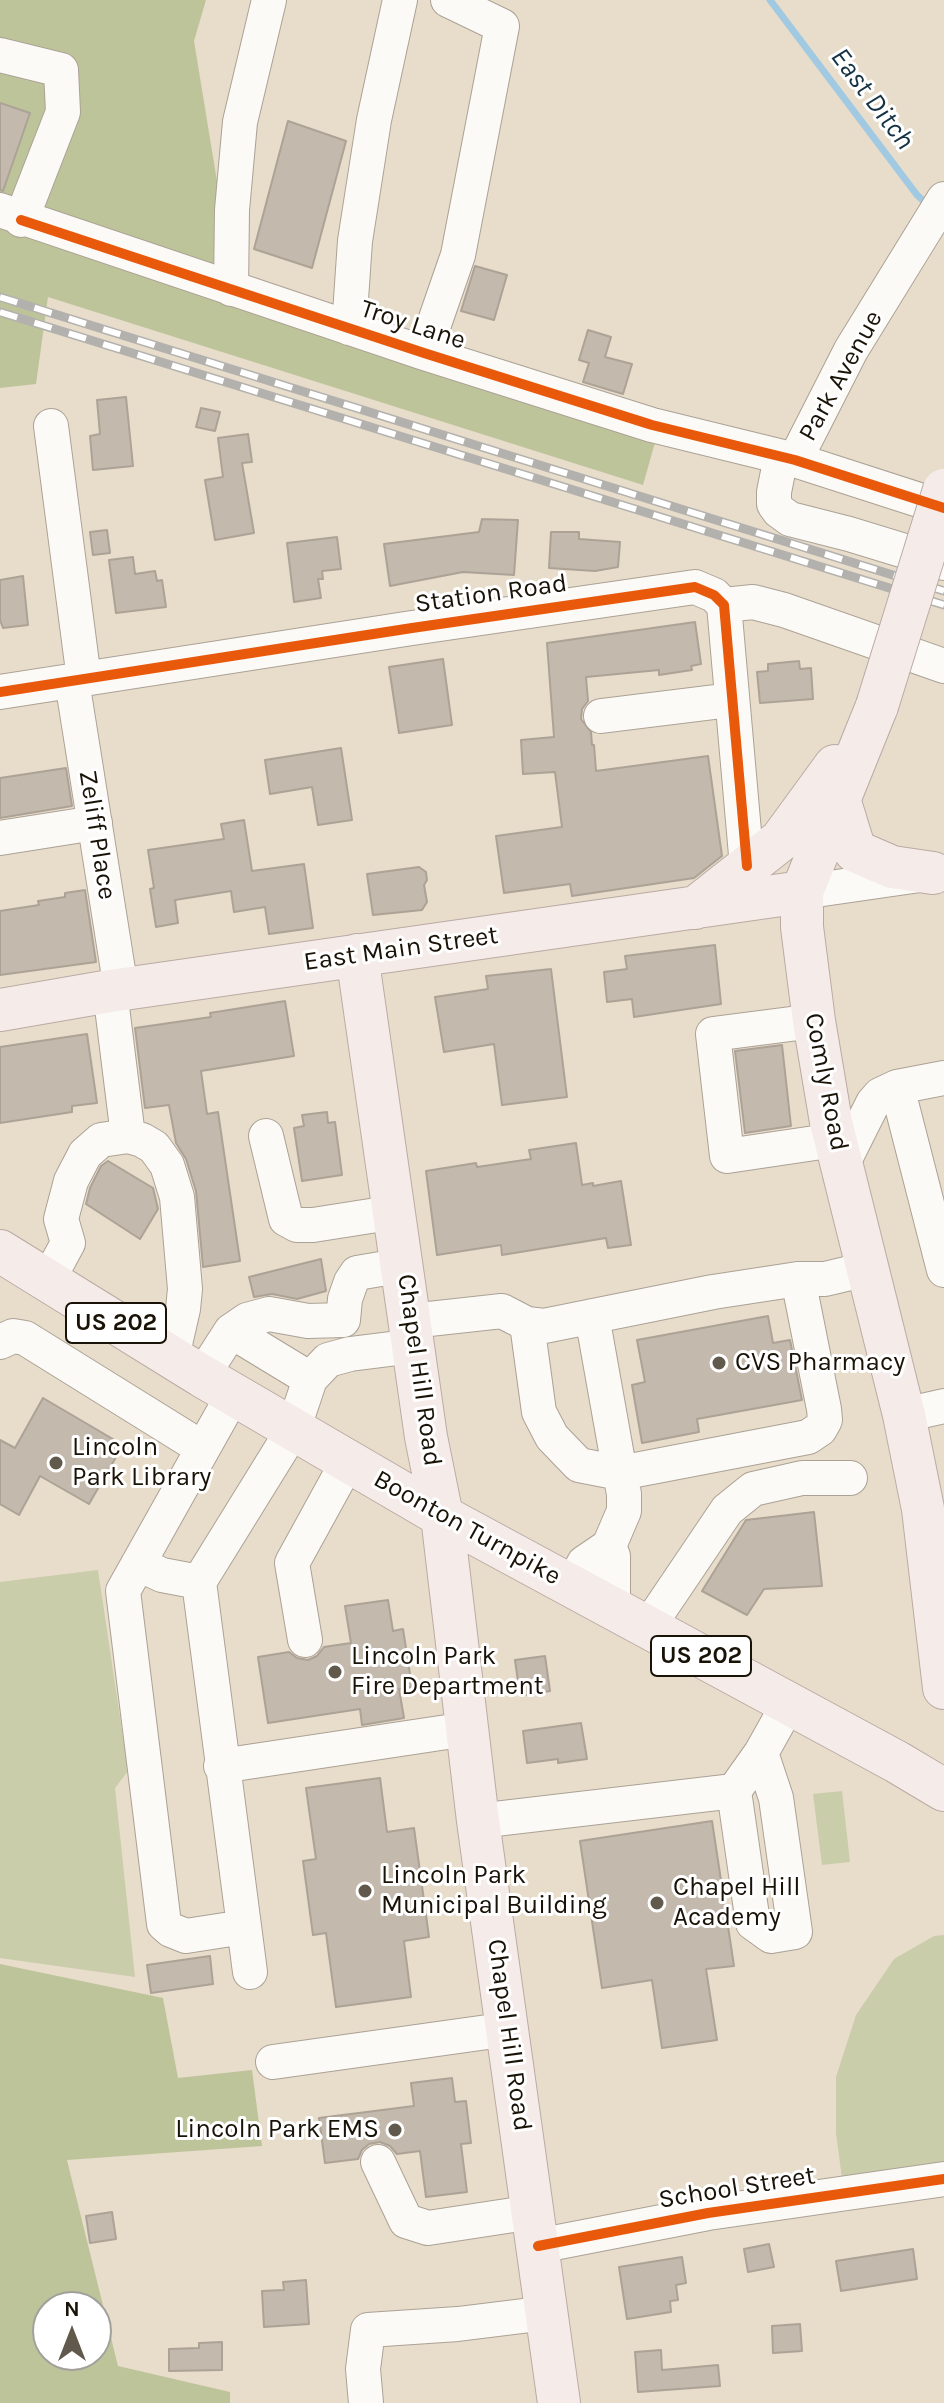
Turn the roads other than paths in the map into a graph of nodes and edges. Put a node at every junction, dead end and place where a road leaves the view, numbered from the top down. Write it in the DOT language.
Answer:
graph roads {
  1 [pos="269,0"];
  2 [pos="400,0"];
  3 [pos="448,0"];
  4 [pos="0,55"];
  5 [pos="943,200"];
  6 [pos="11,215"];
  7 [pos="231,289"];
  8 [pos="349,328"];
  9 [pos="424,353"];
  10 [pos="51,426"];
  11 [pos="788,458"];
  12 [pos="944,490"];
  13 [pos="944,508"];
  14 [pos="944,563"];
  15 [pos="724,605"];
  16 [pos="944,666"];
  17 [pos="78,680"];
  18 [pos="0,692"];
  19 [pos="731,700"];
  20 [pos="877,706"];
  21 [pos="601,716"];
  22 [pos="839,799"];
  23 [pos="95,823"];
  24 [pos="0,838"];
  25 [pos="747,866"];
  26 [pos="939,872"];
  27 [pos="802,892"];
  28 [pos="695,908"];
  29 [pos="357,955"];
  30 [pos="116,990"];
  31 [pos="0,1010"];
  32 [pos="814,1021"];
  33 [pos="944,1078"];
  34 [pos="897,1087"];
  35 [pos="128,1136"];
  36 [pos="266,1136"];
  37 [pos="838,1152"];
  38 [pos="396,1212"];
  39 [pos="0,1251"];
  40 [pos="404,1265"];
  41 [pos="867,1269"];
  42 [pos="944,1270"];
  43 [pos="798,1279"];
  44 [pos="48,1280"];
  45 [pos="592,1316"];
  46 [pos="343,1320"];
  47 [pos="527,1324"];
  48 [pos="231,1331"];
  49 [pos="412,1334"];
  50 [pos="0,1344"];
  51 [pos="350,1354"];
  52 [pos="202,1376"];
  53 [pos="310,1379"];
  54 [pos="944,1406"];
  55 [pos="904,1415"];
  56 [pos="293,1430"];
  57 [pos="202,1448"];
  58 [pos="348,1461"];
  59 [pos="620,1473"];
  60 [pos="850,1478"];
  61 [pos="442,1516"];
  62 [pos="609,1546"];
  63 [pos="138,1564"];
  64 [pos="199,1582"];
  65 [pos="572,1586"];
  66 [pos="939,1606"];
  67 [pos="630,1618"];
  68 [pos="305,1640"];
  69 [pos="944,1688"];
  70 [pos="789,1703"];
  71 [pos="467,1729"];
  72 [pos="761,1753"];
  73 [pos="221,1766"];
  74 [pos="944,1790"];
  75 [pos="734,1791"];
  76 [pos="478,1821"];
  77 [pos="244,1927"];
  78 [pos="250,1972"];
  79 [pos="509,2029"];
  80 [pos="273,2062"];
  81 [pos="378,2162"];
  82 [pos="944,2179"];
  83 [pos="535,2229"];
  84 [pos="547,2313"];
  85 [pos="366,2403"];
  86 [pos="559,2403"];
  1 -- 7 [label="street"];
  2 -- 8 [label="street"];
  3 -- 9 [label="street"];
  4 -- 6 [label="street"];
  5 -- 11 [label="street, Park Avenue"];
  6 -- 7 [label="street, Troy Lane"];
  7 -- 8 [label="street, Troy Lane"];
  8 -- 9 [label="street, Troy Lane"];
  9 -- 11 [label="street, Troy Lane"];
  10 -- 17 [label="street, Zeliff Place"];
  11 -- 13 [label="street, Park Avenue"];
  11 -- 14 [label="street"];
  12 -- 20 [label="main road, Comly Road, bridge"];
  15 -- 16 [label="street"];
  15 -- 17 [label="street, Station Road"];
  15 -- 19 [label="street"];
  17 -- 18 [label="street, Station Road"];
  17 -- 23 [label="street, Zeliff Place"];
  19 -- 21 [label="street"];
  19 -- 25 [label="street"];
  20 -- 22 [label="main road, Comly Road"];
  20 -- 25 [label="main road"];
  22 -- 26 [label="main road"];
  22 -- 27 [label="main road, Comly Road"];
  23 -- 24 [label="street"];
  23 -- 30 [label="street, Zeliff Place"];
  25 -- 28 [label="main road"];
  26 -- 27 [label="street"];
  27 -- 28 [label="main road, East Main Street"];
  27 -- 32 [label="main road, Comly Road"];
  28 -- 29 [label="main road, East Main Street"];
  29 -- 30 [label="main road, East Main Street"];
  29 -- 38 [label="main road, Chapel Hill Road"];
  30 -- 31 [label="main road, East Main Street"];
  30 -- 35 [label="street, Zeliff Place"];
  32 -- 37 [label="main road, Comly Road"];
  32 -- 37 [label="street"];
  33 -- 34 [label="street"];
  34 -- 37 [label="street"];
  34 -- 42 [label="street"];
  35 -- 44 [label="street"];
  35 -- 52 [label="street"];
  36 -- 38 [label="street"];
  37 -- 41 [label="main road, Comly Road"];
  38 -- 40 [label="main road, Chapel Hill Road"];
  39 -- 44 [label="main road, Boonton Turnpike / US 202"];
  40 -- 46 [label="street"];
  40 -- 49 [label="main road, Chapel Hill Road"];
  41 -- 43 [label="street"];
  41 -- 55 [label="main road, Comly Road"];
  43 -- 45 [label="street"];
  43 -- 59 [label="street"];
  44 -- 52 [label="main road, Boonton Turnpike / US 202"];
  45 -- 47 [label="street"];
  45 -- 59 [label="street"];
  46 -- 48 [label="street"];
  46 -- 51 [label="street"];
  47 -- 49 [label="street"];
  47 -- 59 [label="street"];
  48 -- 52 [label="street"];
  48 -- 53 [label="street"];
  49 -- 51 [label="street"];
  49 -- 61 [label="main road, Chapel Hill Road"];
  50 -- 57 [label="street"];
  51 -- 53 [label="street"];
  52 -- 56 [label="main road, Boonton Turnpike / US 202"];
  52 -- 57 [label="street"];
  53 -- 56 [label="street"];
  54 -- 55 [label="street"];
  55 -- 66 [label="main road, Comly Road"];
  56 -- 58 [label="main road, Boonton Turnpike / US 202"];
  56 -- 64 [label="street"];
  57 -- 63 [label="street"];
  58 -- 61 [label="main road, Boonton Turnpike / US 202"];
  58 -- 68 [label="street"];
  59 -- 62 [label="street"];
  60 -- 67 [label="street"];
  61 -- 65 [label="main road, Boonton Turnpike / US 202"];
  61 -- 71 [label="main road, Chapel Hill Road"];
  62 -- 65 [label="street"];
  62 -- 67 [label="street"];
  63 -- 64 [label="street"];
  63 -- 77 [label="street"];
  64 -- 73 [label="street"];
  65 -- 67 [label="main road, Boonton Turnpike / US 202"];
  66 -- 69 [label="main road, Comly Road"];
  67 -- 70 [label="main road, Boonton Turnpike / US 202"];
  70 -- 72 [label="street"];
  70 -- 74 [label="main road, Boonton Turnpike / US 202"];
  71 -- 73 [label="street"];
  71 -- 76 [label="main road, Chapel Hill Road"];
  72 -- 75 [label="street"];
  72 -- 75 [label="street"];
  73 -- 77 [label="street"];
  75 -- 76 [label="street"];
  76 -- 79 [label="main road, Chapel Hill Road"];
  77 -- 78 [label="street"];
  79 -- 80 [label="street"];
  79 -- 83 [label="main road, Chapel Hill Road"];
  81 -- 83 [label="street, School Street"];
  82 -- 83 [label="street, School Street"];
  83 -- 84 [label="main road, Chapel Hill Road"];
  84 -- 85 [label="street"];
  84 -- 86 [label="main road, Chapel Hill Road"];
}
